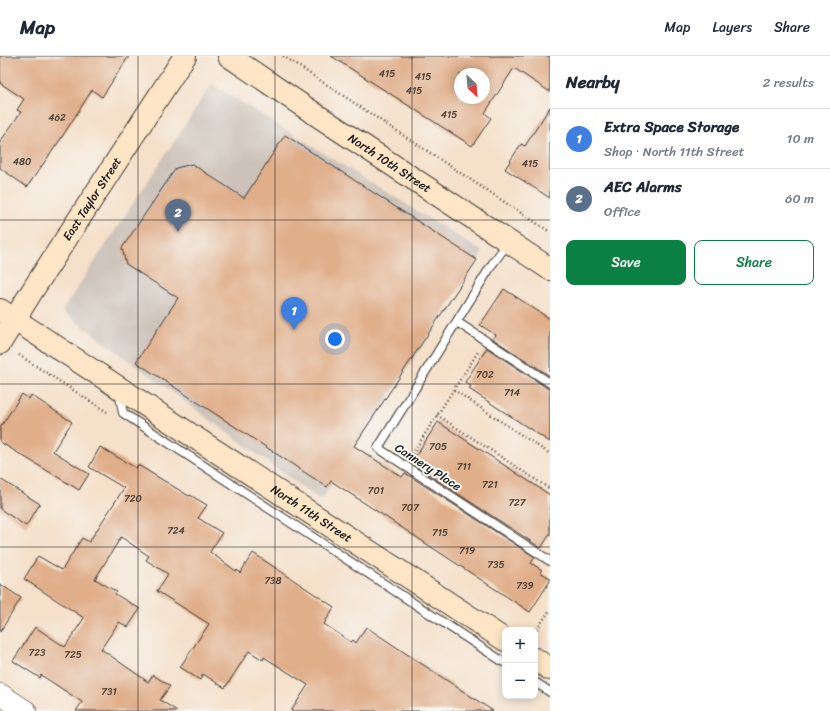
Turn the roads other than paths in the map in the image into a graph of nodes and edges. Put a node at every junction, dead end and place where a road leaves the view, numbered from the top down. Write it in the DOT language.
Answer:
graph roads {
  1 [pos="185,56"];
  2 [pos="229,56"];
  3 [pos="508,242"];
  4 [pos="550,269"];
  5 [pos="7,314"];
  6 [pos="457,322"];
  7 [pos="0,343"];
  8 [pos="550,383"];
  9 [pos="118,386"];
  10 [pos="550,561"];
  11 [pos="502,638"];
  12 [pos="502,661"];
  13 [pos="538,661"];
  14 [pos="550,669"];
  15 [pos="538,684"];
  16 [pos="550,692"];
  17 [pos="0,694"];
  18 [pos="26,711"];
  1 -- 5 [label="main road, East Taylor Street"];
  2 -- 3 [label="main road, North 10th Street"];
  3 -- 4 [label="main road, North 10th Street"];
  3 -- 6 [label="lane, Cannery Place"];
  5 -- 7 [label="main road, East Taylor Street"];
  5 -- 9 [label="main road, North 11th Street"];
  6 -- 8 [label="lane"];
  6 -- 10 [label="lane, Cannery Place"];
  9 -- 11 [label="main road, North 11th Street"];
  9 -- 12 [label="lane, North 11th Street"];
  13 -- 14 [label="main road"];
  15 -- 16 [label="lane"];
  17 -- 18 [label="street"];
}
